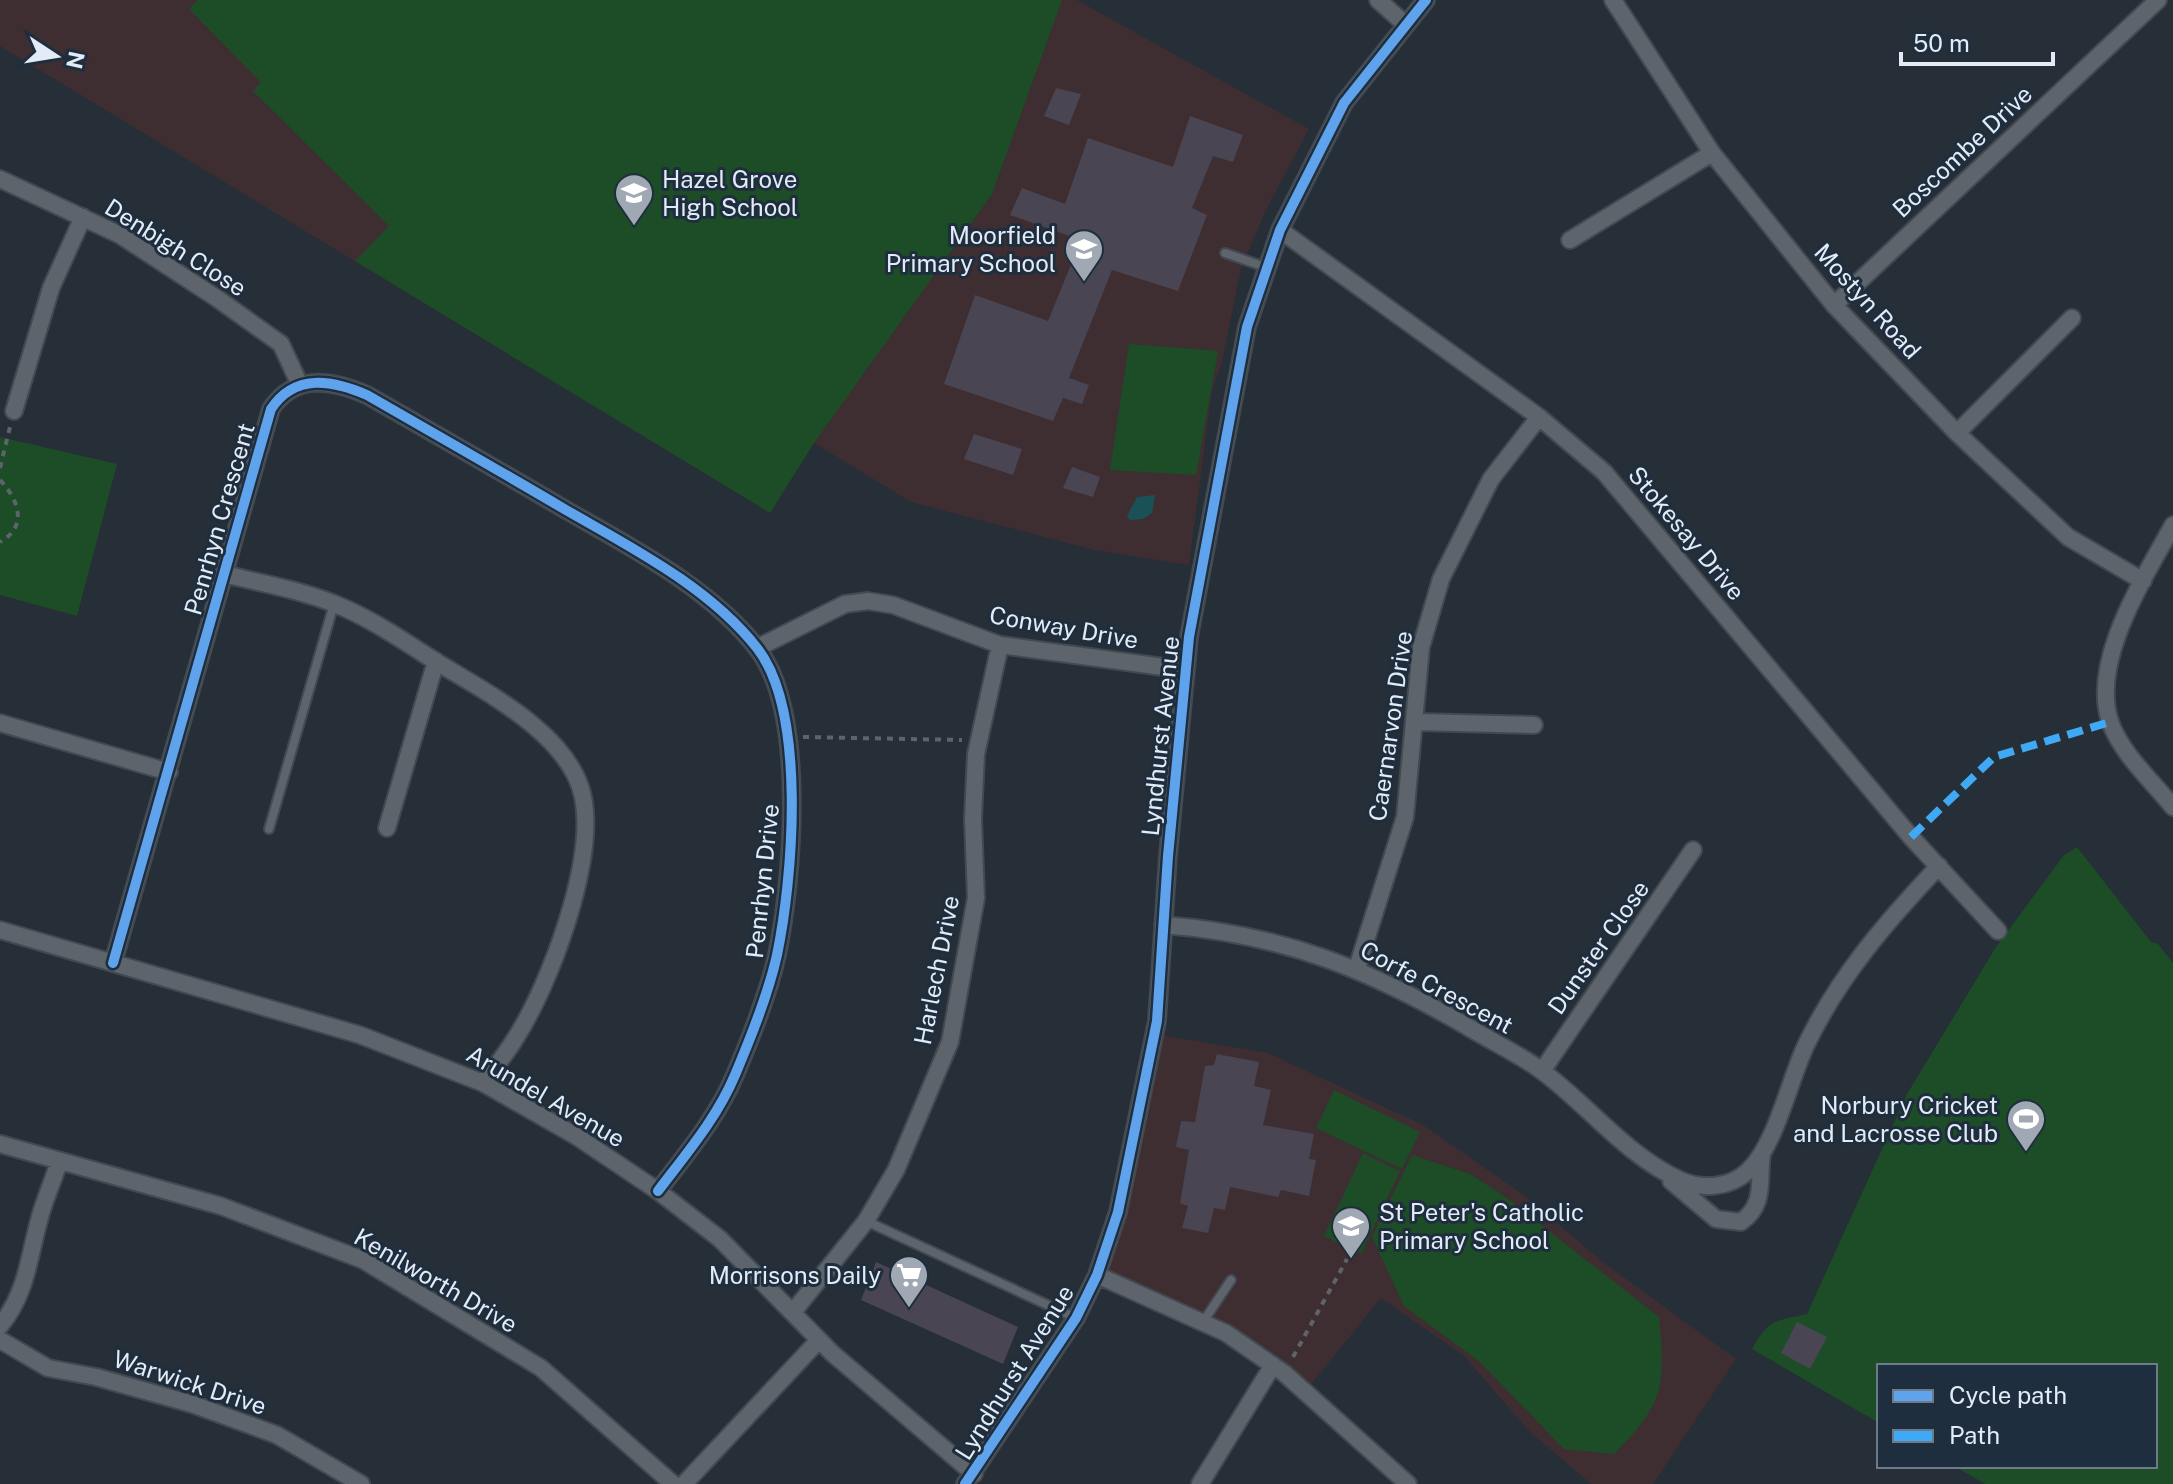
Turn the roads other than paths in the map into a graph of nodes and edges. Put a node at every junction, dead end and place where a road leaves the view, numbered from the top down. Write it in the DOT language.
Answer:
graph roads {
  1 [pos="1378,0"];
  2 [pos="1426,0"];
  3 [pos="1613,0"];
  4 [pos="2158,0"];
  5 [pos="1405,24"];
  6 [pos="1712,153"];
  7 [pos="0,179"];
  8 [pos="83,217"];
  9 [pos="1280,230"];
  10 [pos="1570,240"];
  11 [pos="1225,253"];
  12 [pos="1268,268"];
  13 [pos="1834,305"];
  14 [pos="2072,318"];
  15 [pos="300,385"];
  16 [pos="14,411"];
  17 [pos="1539,417"];
  18 [pos="1957,433"];
  19 [pos="2173,525"];
  20 [pos="224,574"];
  21 [pos="2143,581"];
  22 [pos="334,603"];
  23 [pos="1000,645"];
  24 [pos="757,648"];
  25 [pos="436,661"];
  26 [pos="1186,670"];
  27 [pos="1417,722"];
  28 [pos="0,723"];
  29 [pos="1534,725"];
  30 [pos="169,772"];
  31 [pos="2173,807"];
  32 [pos="387,828"];
  33 [pos="269,829"];
  34 [pos="1693,850"];
  35 [pos="1939,866"];
  36 [pos="1163,925"];
  37 [pos="0,930"];
  38 [pos="1998,931"];
  39 [pos="113,963"];
  40 [pos="1357,968"];
  41 [pos="1542,1071"];
  42 [pos="483,1083"];
  43 [pos="0,1144"];
  44 [pos="1763,1149"];
  45 [pos="59,1162"];
  46 [pos="1654,1166"];
  47 [pos="658,1191"];
  48 [pos="866,1221"];
  49 [pos="1097,1275"];
  50 [pos="1231,1280"];
  51 [pos="793,1312"];
  52 [pos="1076,1318"];
  53 [pos="1203,1322"];
  54 [pos="0,1326"];
  55 [pos="0,1340"];
  56 [pos="819,1340"];
  57 [pos="1279,1369"];
  58 [pos="969,1479"];
  59 [pos="361,1484"];
  60 [pos="673,1484"];
  61 [pos="684,1484"];
  62 [pos="1200,1484"];
  63 [pos="1408,1484"];
  1 -- 5 [label="street"];
  2 -- 5 [label="street, Lyndhurst Avenue"];
  3 -- 6 [label="street, Mostyn Road"];
  4 -- 13 [label="street, Boscombe Drive"];
  5 -- 9 [label="street, Lyndhurst Avenue"];
  6 -- 10 [label="street"];
  6 -- 13 [label="street, Mostyn Road"];
  7 -- 8 [label="street, Denbigh Close"];
  8 -- 15 [label="street, Denbigh Close"];
  8 -- 16 [label="street"];
  9 -- 12 [label="street, Lyndhurst Avenue"];
  9 -- 17 [label="street, Stokesay Drive"];
  11 -- 12 [label="lane"];
  12 -- 26 [label="street, Lyndhurst Avenue"];
  13 -- 18 [label="street, Mostyn Road"];
  14 -- 18 [label="street"];
  15 -- 20 [label="street, Penrhyn Crescent"];
  15 -- 24 [label="street"];
  17 -- 27 [label="street, Caernarvon Drive"];
  17 -- 35 [label="street, Stokesay Drive"];
  18 -- 21 [label="street, Mostyn Road"];
  19 -- 21 [label="street"];
  20 -- 22 [label="street"];
  20 -- 30 [label="street, Penrhyn Crescent"];
  21 -- 31 [label="street"];
  22 -- 25 [label="street"];
  22 -- 33 [label="lane"];
  23 -- 24 [label="street, Conway Drive"];
  23 -- 26 [label="street, Conway Drive"];
  23 -- 48 [label="street, Harlech Drive"];
  24 -- 47 [label="street, Penrhyn Drive"];
  25 -- 32 [label="street"];
  25 -- 42 [label="street"];
  26 -- 36 [label="street, Lyndhurst Avenue"];
  27 -- 29 [label="street"];
  27 -- 40 [label="street, Caernarvon Drive"];
  28 -- 30 [label="street"];
  30 -- 39 [label="street, Penrhyn Crescent"];
  34 -- 41 [label="street, Dunster Close"];
  35 -- 38 [label="street, Stokesay Drive"];
  35 -- 44 [label="street, Corfe Crescent"];
  36 -- 40 [label="street, Corfe Crescent"];
  36 -- 49 [label="street, Lyndhurst Avenue"];
  37 -- 39 [label="street, Arundel Avenue"];
  39 -- 42 [label="street, Arundel Avenue"];
  40 -- 41 [label="street, Corfe Crescent"];
  41 -- 46 [label="street, Corfe Crescent"];
  42 -- 47 [label="street, Arundel Avenue"];
  43 -- 45 [label="street, Kenilworth Drive"];
  44 -- 46 [label="street, Corfe Crescent"];
  44 -- 46 [label="street, Corfe Crescent"];
  45 -- 54 [label="street"];
  45 -- 60 [label="street, Kenilworth Drive"];
  47 -- 51 [label="street, Arundel Avenue"];
  48 -- 51 [label="street, Harlech Drive"];
  48 -- 52 [label="lane"];
  49 -- 52 [label="street, Lyndhurst Avenue"];
  49 -- 53 [label="street"];
  50 -- 53 [label="lane"];
  51 -- 56 [label="street, Arundel Avenue"];
  52 -- 58 [label="street, Lyndhurst Avenue"];
  53 -- 57 [label="street"];
  55 -- 59 [label="street, Warwick Drive"];
  56 -- 58 [label="street, Arundel Avenue"];
  56 -- 61 [label="street"];
  57 -- 62 [label="street"];
  57 -- 63 [label="street"];
}
